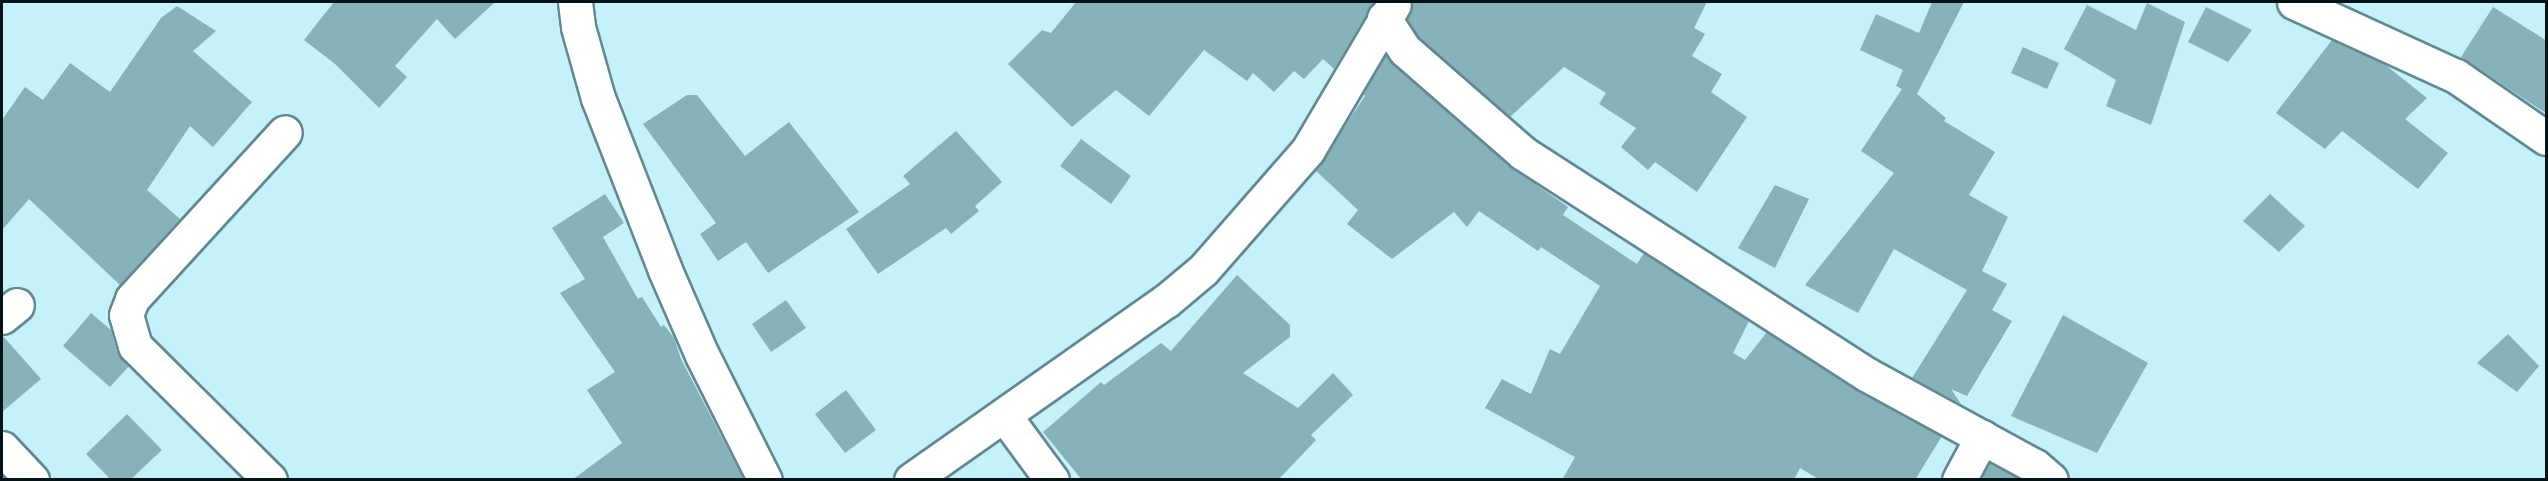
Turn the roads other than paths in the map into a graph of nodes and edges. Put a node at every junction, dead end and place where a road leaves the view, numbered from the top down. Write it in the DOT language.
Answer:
graph roads {
  1 [pos="575,2"];
  2 [pos="2294,2"];
  3 [pos="1390,10"];
  4 [pos="285,132"];
  5 [pos="2547,138"];
  6 [pos="1004,415"];
  7 [pos="1982,437"];
  8 [pos="2,448"];
  9 [pos="32,480"];
  10 [pos="270,480"];
  11 [pos="765,480"];
  12 [pos="911,480"];
  13 [pos="1053,480"];
  14 [pos="1959,480"];
  15 [pos="2051,480"];
  1 -- 11 [label="street"];
  2 -- 5 [label="street"];
  3 -- 6 [label="street"];
  3 -- 7 [label="street"];
  4 -- 10 [label="street"];
  6 -- 12 [label="street"];
  6 -- 13 [label="street"];
  7 -- 14 [label="street"];
  7 -- 15 [label="street"];
  8 -- 9 [label="street"];
}
